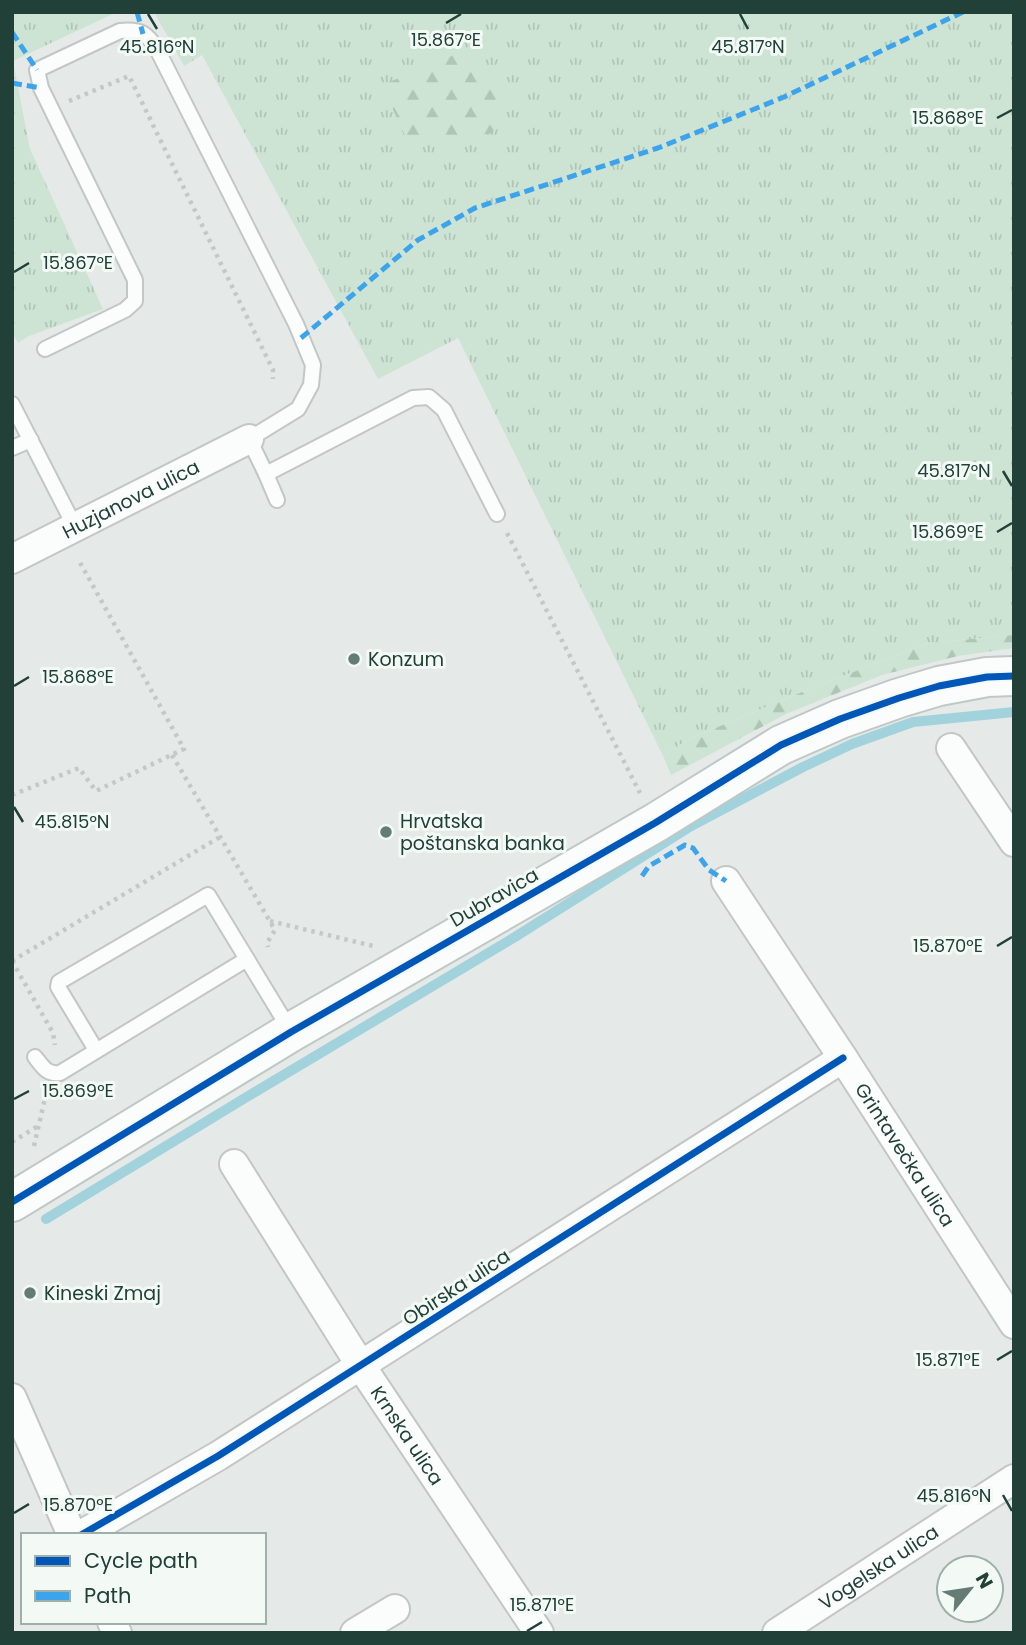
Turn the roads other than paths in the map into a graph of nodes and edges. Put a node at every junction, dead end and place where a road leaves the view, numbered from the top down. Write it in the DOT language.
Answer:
graph roads {
  1 [pos="45,349"];
  2 [pos="12,404"];
  3 [pos="249,439"];
  4 [pos="31,440"];
  5 [pos="12,448"];
  6 [pos="266,474"];
  7 [pos="277,500"];
  8 [pos="497,514"];
  9 [pos="70,530"];
  10 [pos="12,559"];
  11 [pos="1014,676"];
  12 [pos="951,748"];
  13 [pos="1014,842"];
  14 [pos="726,881"];
  15 [pos="247,959"];
  16 [pos="290,1032"];
  17 [pos="96,1050"];
  18 [pos="35,1057"];
  19 [pos="843,1058"];
  20 [pos="234,1164"];
  21 [pos="12,1202"];
  22 [pos="1014,1324"];
  23 [pos="361,1366"];
  24 [pos="12,1398"];
  25 [pos="1014,1479"];
  26 [pos="71,1533"];
  27 [pos="84,1533"];
  28 [pos="395,1609"];
  29 [pos="355,1633"];
  30 [pos="539,1633"];
  31 [pos="777,1633"];
  1 -- 3 [label="lane"];
  2 -- 4 [label="lane"];
  3 -- 6 [label="lane"];
  3 -- 9 [label="street, Huzjanova ulica"];
  4 -- 5 [label="lane"];
  4 -- 9 [label="lane"];
  6 -- 7 [label="lane"];
  6 -- 8 [label="lane"];
  9 -- 10 [label="street, Huzjanova ulica"];
  11 -- 16 [label="street, Dubravica"];
  12 -- 13 [label="street"];
  14 -- 19 [label="street, Grintavečka ulica"];
  15 -- 16 [label="lane"];
  15 -- 17 [label="lane"];
  15 -- 17 [label="lane"];
  16 -- 21 [label="street, Dubravica"];
  17 -- 18 [label="lane"];
  19 -- 22 [label="street, Grintavečka ulica"];
  19 -- 23 [label="street, Obirska ulica"];
  20 -- 23 [label="street, Krnska ulica"];
  23 -- 27 [label="street, Obirska ulica"];
  23 -- 30 [label="street, Krnska ulica"];
  24 -- 26 [label="street"];
  25 -- 31 [label="street, Vogelska ulica"];
  28 -- 29 [label="street"];
}
